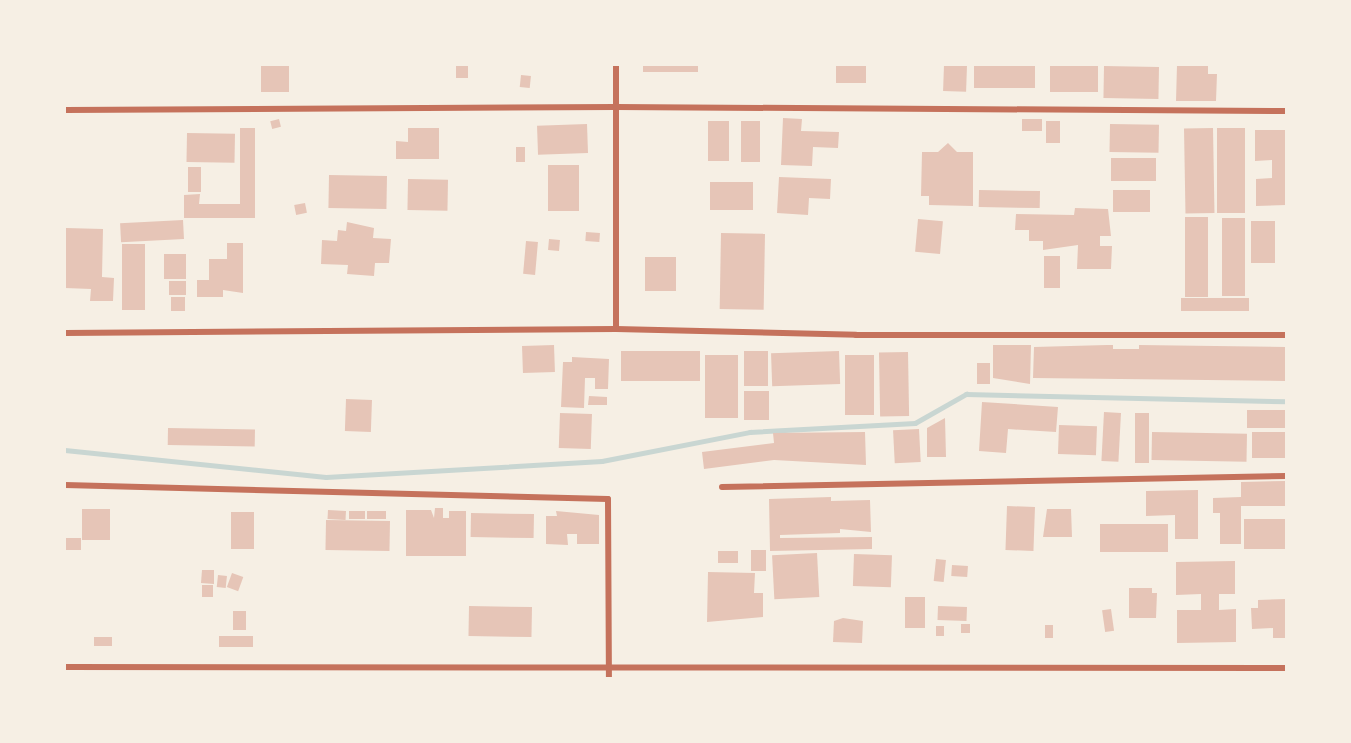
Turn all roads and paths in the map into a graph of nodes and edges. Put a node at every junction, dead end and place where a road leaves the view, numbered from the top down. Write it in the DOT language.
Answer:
graph roads {
  1 [pos="616,65"];
  2 [pos="616,107"];
  3 [pos="65,110"];
  4 [pos="1286,111"];
  5 [pos="616,329"];
  6 [pos="65,333"];
  7 [pos="1286,335"];
  8 [pos="1286,477"];
  9 [pos="65,485"];
  10 [pos="722,487"];
  11 [pos="65,667"];
  12 [pos="609,668"];
  13 [pos="1286,668"];
  14 [pos="609,678"];
  1 -- 2 [label="street"];
  2 -- 3 [label="street"];
  2 -- 4 [label="street"];
  2 -- 5 [label="street"];
  5 -- 6 [label="street"];
  5 -- 7 [label="street"];
  8 -- 10 [label="street"];
  9 -- 12 [label="street"];
  11 -- 12 [label="street"];
  12 -- 13 [label="street"];
  12 -- 14 [label="street"];
}
